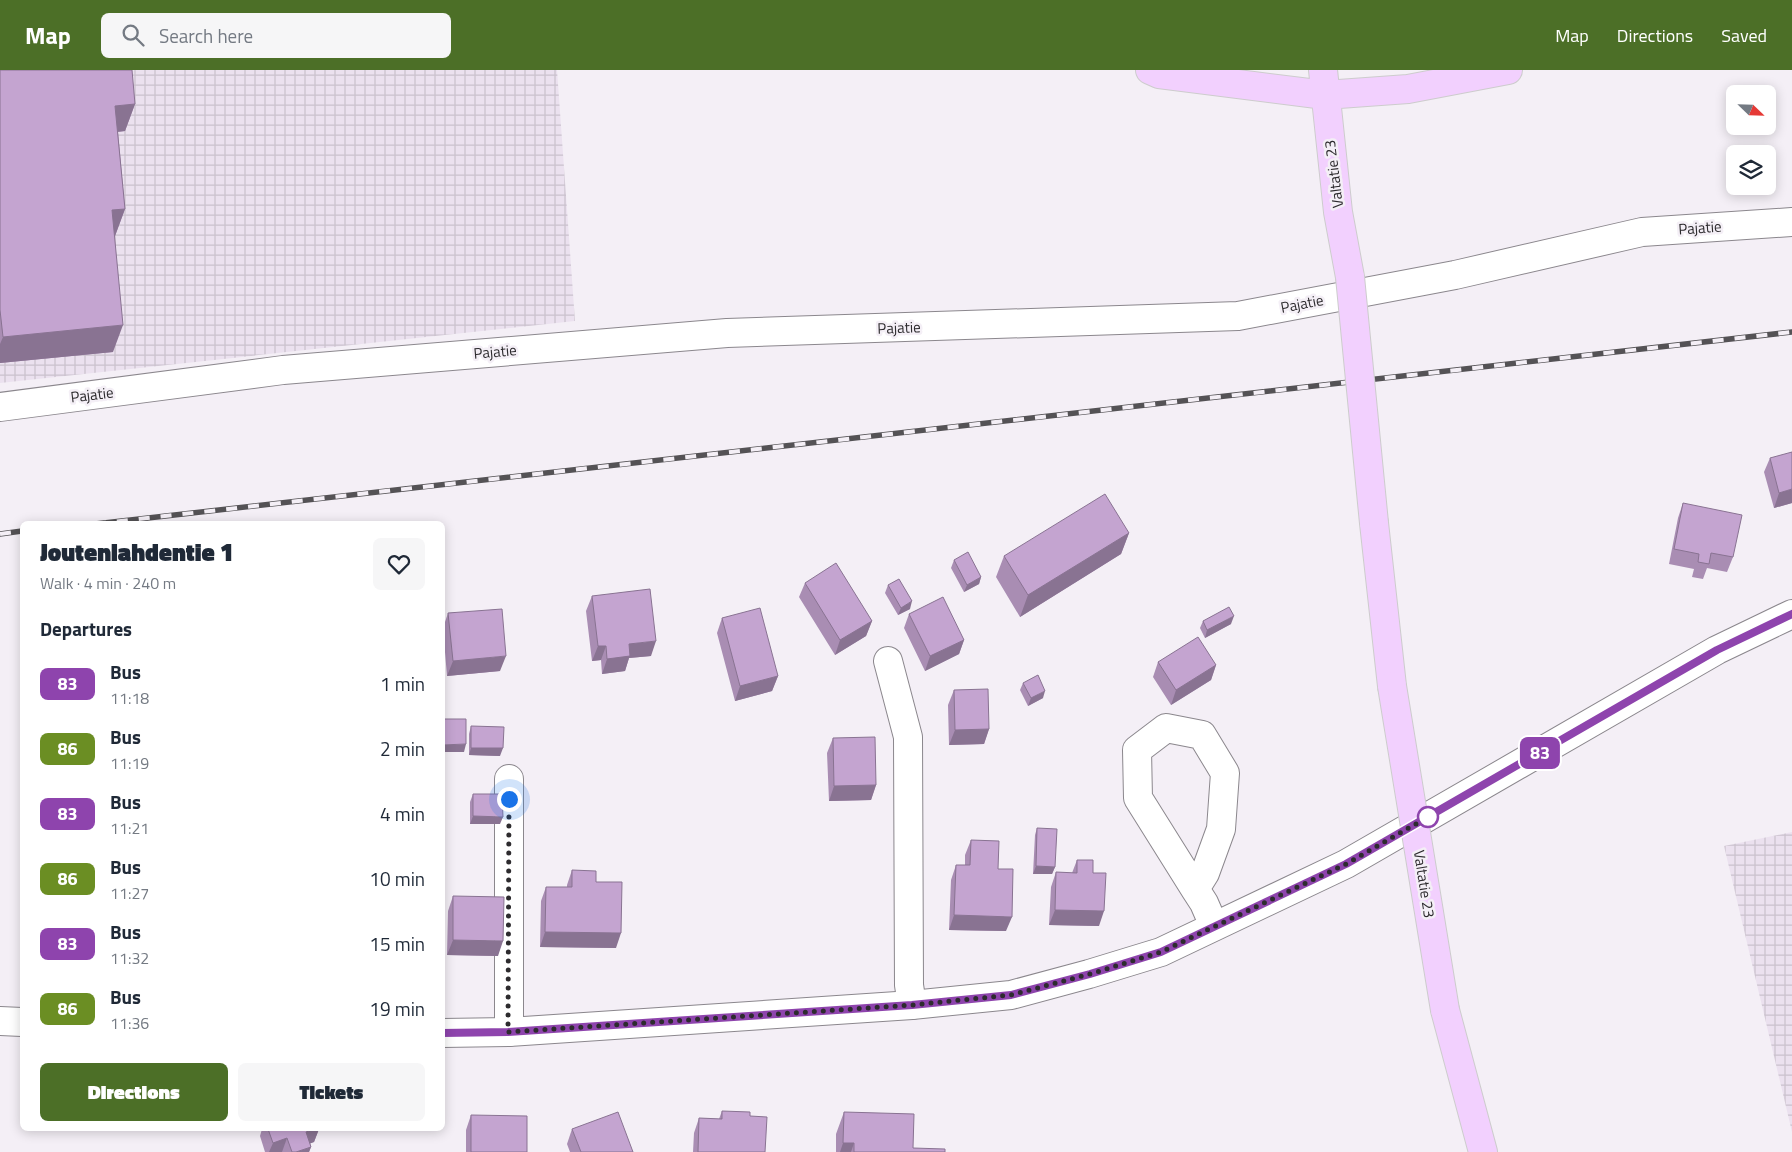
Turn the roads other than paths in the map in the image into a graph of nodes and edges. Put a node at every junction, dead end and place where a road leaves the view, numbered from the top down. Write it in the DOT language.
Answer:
graph roads {
  1 [pos="1150,70"];
  2 [pos="1508,70"];
  3 [pos="1324,83"];
  4 [pos="1792,222"];
  5 [pos="0,407"];
  6 [pos="1792,614"];
  7 [pos="888,661"];
  8 [pos="509,779"];
  9 [pos="1195,889"];
  10 [pos="1214,926"];
  11 [pos="912,1005"];
  12 [pos="0,1021"];
  13 [pos="20,1022"];
  14 [pos="508,1032"];
  15 [pos="445,1033"];
  16 [pos="1483,1152"];
  1 -- 3 [label="highway"];
  2 -- 3 [label="highway"];
  3 -- 16 [label="highway, Valtatie 23, bridge"];
  4 -- 5 [label="street, Pajatie"];
  6 -- 10 [label="street"];
  7 -- 11 [label="street"];
  8 -- 14 [label="street"];
  9 -- 9 [label="street"];
  9 -- 10 [label="street"];
  10 -- 11 [label="street"];
  11 -- 14 [label="street"];
  12 -- 13 [label="street"];
  14 -- 15 [label="street"];
}
